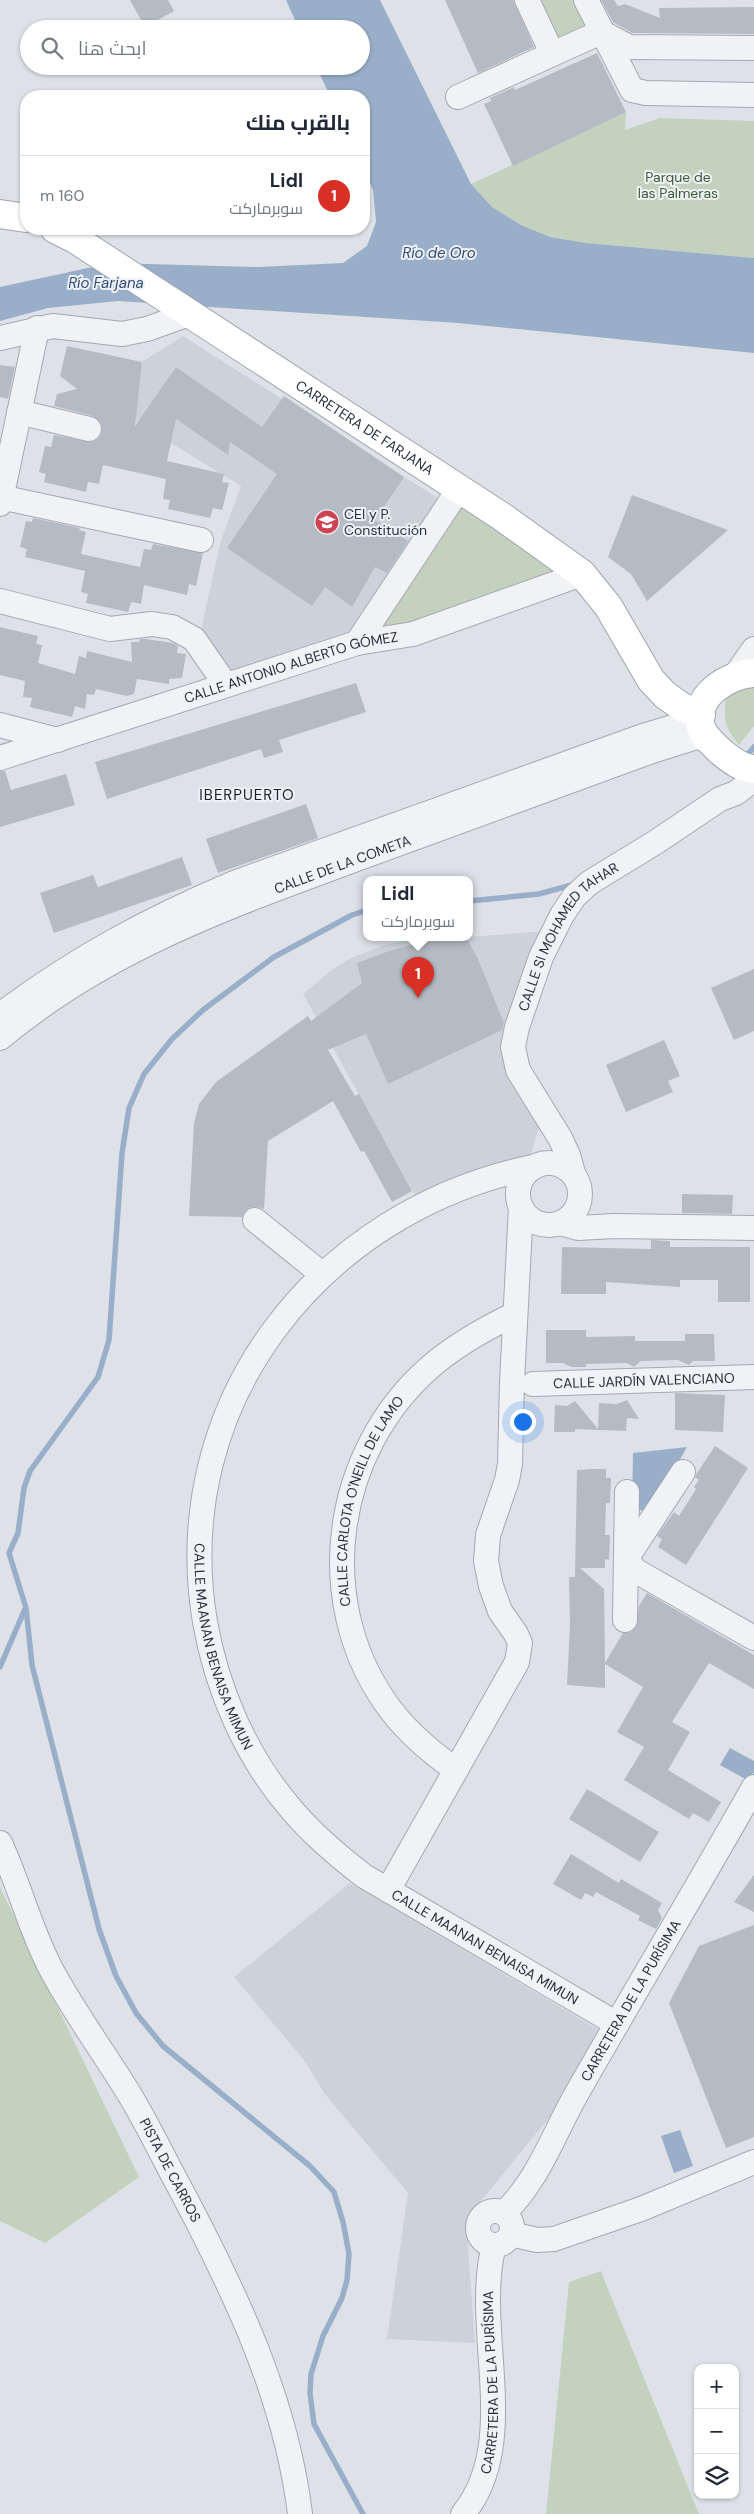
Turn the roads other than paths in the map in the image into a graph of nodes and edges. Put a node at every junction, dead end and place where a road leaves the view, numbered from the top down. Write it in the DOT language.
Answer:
graph roads {
  1 [pos="527,0"];
  2 [pos="586,0"];
  3 [pos="601,32"];
  4 [pos="754,48"];
  5 [pos="552,53"];
  6 [pos="754,95"];
  7 [pos="458,97"];
  8 [pos="0,214"];
  9 [pos="20,217"];
  10 [pos="65,235"];
  11 [pos="184,310"];
  12 [pos="37,328"];
  13 [pos="0,338"];
  14 [pos="19,412"];
  15 [pos="89,429"];
  16 [pos="459,489"];
  17 [pos="0,499"];
  18 [pos="201,540"];
  19 [pos="582,574"];
  20 [pos="0,601"];
  21 [pos="357,644"];
  22 [pos="754,650"];
  23 [pos="744,674"];
  24 [pos="226,685"];
  25 [pos="704,716"];
  26 [pos="0,725"];
  27 [pos="58,740"];
  28 [pos="0,758"];
  29 [pos="729,759"];
  30 [pos="754,769"];
  31 [pos="754,778"];
  32 [pos="720,799"];
  33 [pos="0,1015"];
  34 [pos="0,1038"];
  35 [pos="549,1122"];
  36 [pos="538,1165"];
  37 [pos="572,1173"];
  38 [pos="460,1190"];
  39 [pos="581,1199"];
  40 [pos="519,1201"];
  41 [pos="255,1220"];
  42 [pos="560,1224"];
  43 [pos="614,1226"];
  44 [pos="754,1228"];
  45 [pos="322,1274"];
  46 [pos="515,1314"];
  47 [pos="754,1377"];
  48 [pos="533,1384"];
  49 [pos="683,1472"];
  50 [pos="627,1492"];
  51 [pos="626,1559"];
  52 [pos="625,1620"];
  53 [pos="754,1638"];
  54 [pos="456,1770"];
  55 [pos="754,1787"];
  56 [pos="0,1843"];
  57 [pos="388,1890"];
  58 [pos="617,2024"];
  59 [pos="754,2162"];
  60 [pos="503,2231"];
  61 [pos="300,2514"];
  62 [pos="463,2514"];
  1 -- 5 [label="street"];
  2 -- 3 [label="street"];
  3 -- 4 [label="street"];
  3 -- 5 [label="street"];
  3 -- 6 [label="street"];
  5 -- 7 [label="street"];
  8 -- 9 [label="main road"];
  10 -- 11 [label="main road, CARRETERA DE FARJANA"];
  11 -- 12 [label="street"];
  11 -- 16 [label="main road, CARRETERA DE FARJANA"];
  12 -- 13 [label="street"];
  12 -- 14 [label="street"];
  14 -- 15 [label="street"];
  14 -- 17 [label="street"];
  16 -- 19 [label="main road, CARRETERA DE FARJANA"];
  16 -- 21 [label="street"];
  17 -- 18 [label="street"];
  19 -- 21 [label="street, CALLE ANTONIO ALBERTO GÓMEZ"];
  19 -- 25 [label="main road, CARRETERA DE FARJANA"];
  20 -- 24 [label="street"];
  21 -- 24 [label="street, CALLE ANTONIO ALBERTO GÓMEZ"];
  22 -- 23 [label="street"];
  23 -- 25 [label="main road"];
  24 -- 27 [label="street, CALLE ANTONIO ALBERTO GÓMEZ"];
  25 -- 29 [label="main road"];
  25 -- 33 [label="street, CALLE DE LA COMETA"];
  25 -- 34 [label="street, CALLE DE LA COMETA"];
  26 -- 27 [label="street"];
  27 -- 28 [label="street, CALLE ANTONIO ALBERTO GÓMEZ"];
  29 -- 30 [label="main road"];
  29 -- 32 [label="street"];
  31 -- 32 [label="street, CALLE SI MOHAMED TAHAR"];
  32 -- 35 [label="street, CALLE SI MOHAMED TAHAR"];
  35 -- 36 [label="street, CALLE SI MOHAMED TAHAR"];
  35 -- 37 [label="street, CALLE SI MOHAMED TAHAR"];
  36 -- 37 [label="street"];
  36 -- 38 [label="street, CALLE MAANAN BENAISA MIMUN"];
  36 -- 40 [label="street"];
  37 -- 39 [label="street"];
  38 -- 40 [label="street, CALLE MAANAN BENAISA MIMUN"];
  38 -- 45 [label="street, CALLE MAANAN BENAISA MIMUN"];
  39 -- 42 [label="street"];
  39 -- 43 [label="street"];
  40 -- 42 [label="street"];
  40 -- 46 [label="street"];
  41 -- 45 [label="street"];
  42 -- 43 [label="street"];
  43 -- 44 [label="street"];
  45 -- 57 [label="street, CALLE MAANAN BENAISA MIMUN"];
  46 -- 54 [label="street"];
  46 -- 54 [label="street, CALLE CARLOTA O'NEILL DE LAMO"];
  47 -- 48 [label="street, CALLE JARDÍN VALENCIANO"];
  49 -- 51 [label="street"];
  50 -- 51 [label="street"];
  51 -- 52 [label="street"];
  51 -- 53 [label="street"];
  54 -- 57 [label="street"];
  55 -- 58 [label="street, CARRETERA DE LA PURÍSIMA"];
  56 -- 61 [label="street, PISTA DE CARROS"];
  57 -- 58 [label="street, CALLE MAANAN BENAISA MIMUN"];
  58 -- 60 [label="street, CARRETERA DE LA PURÍSIMA"];
  59 -- 60 [label="street"];
  60 -- 62 [label="street, CARRETERA DE LA PURÍSIMA"];
}
